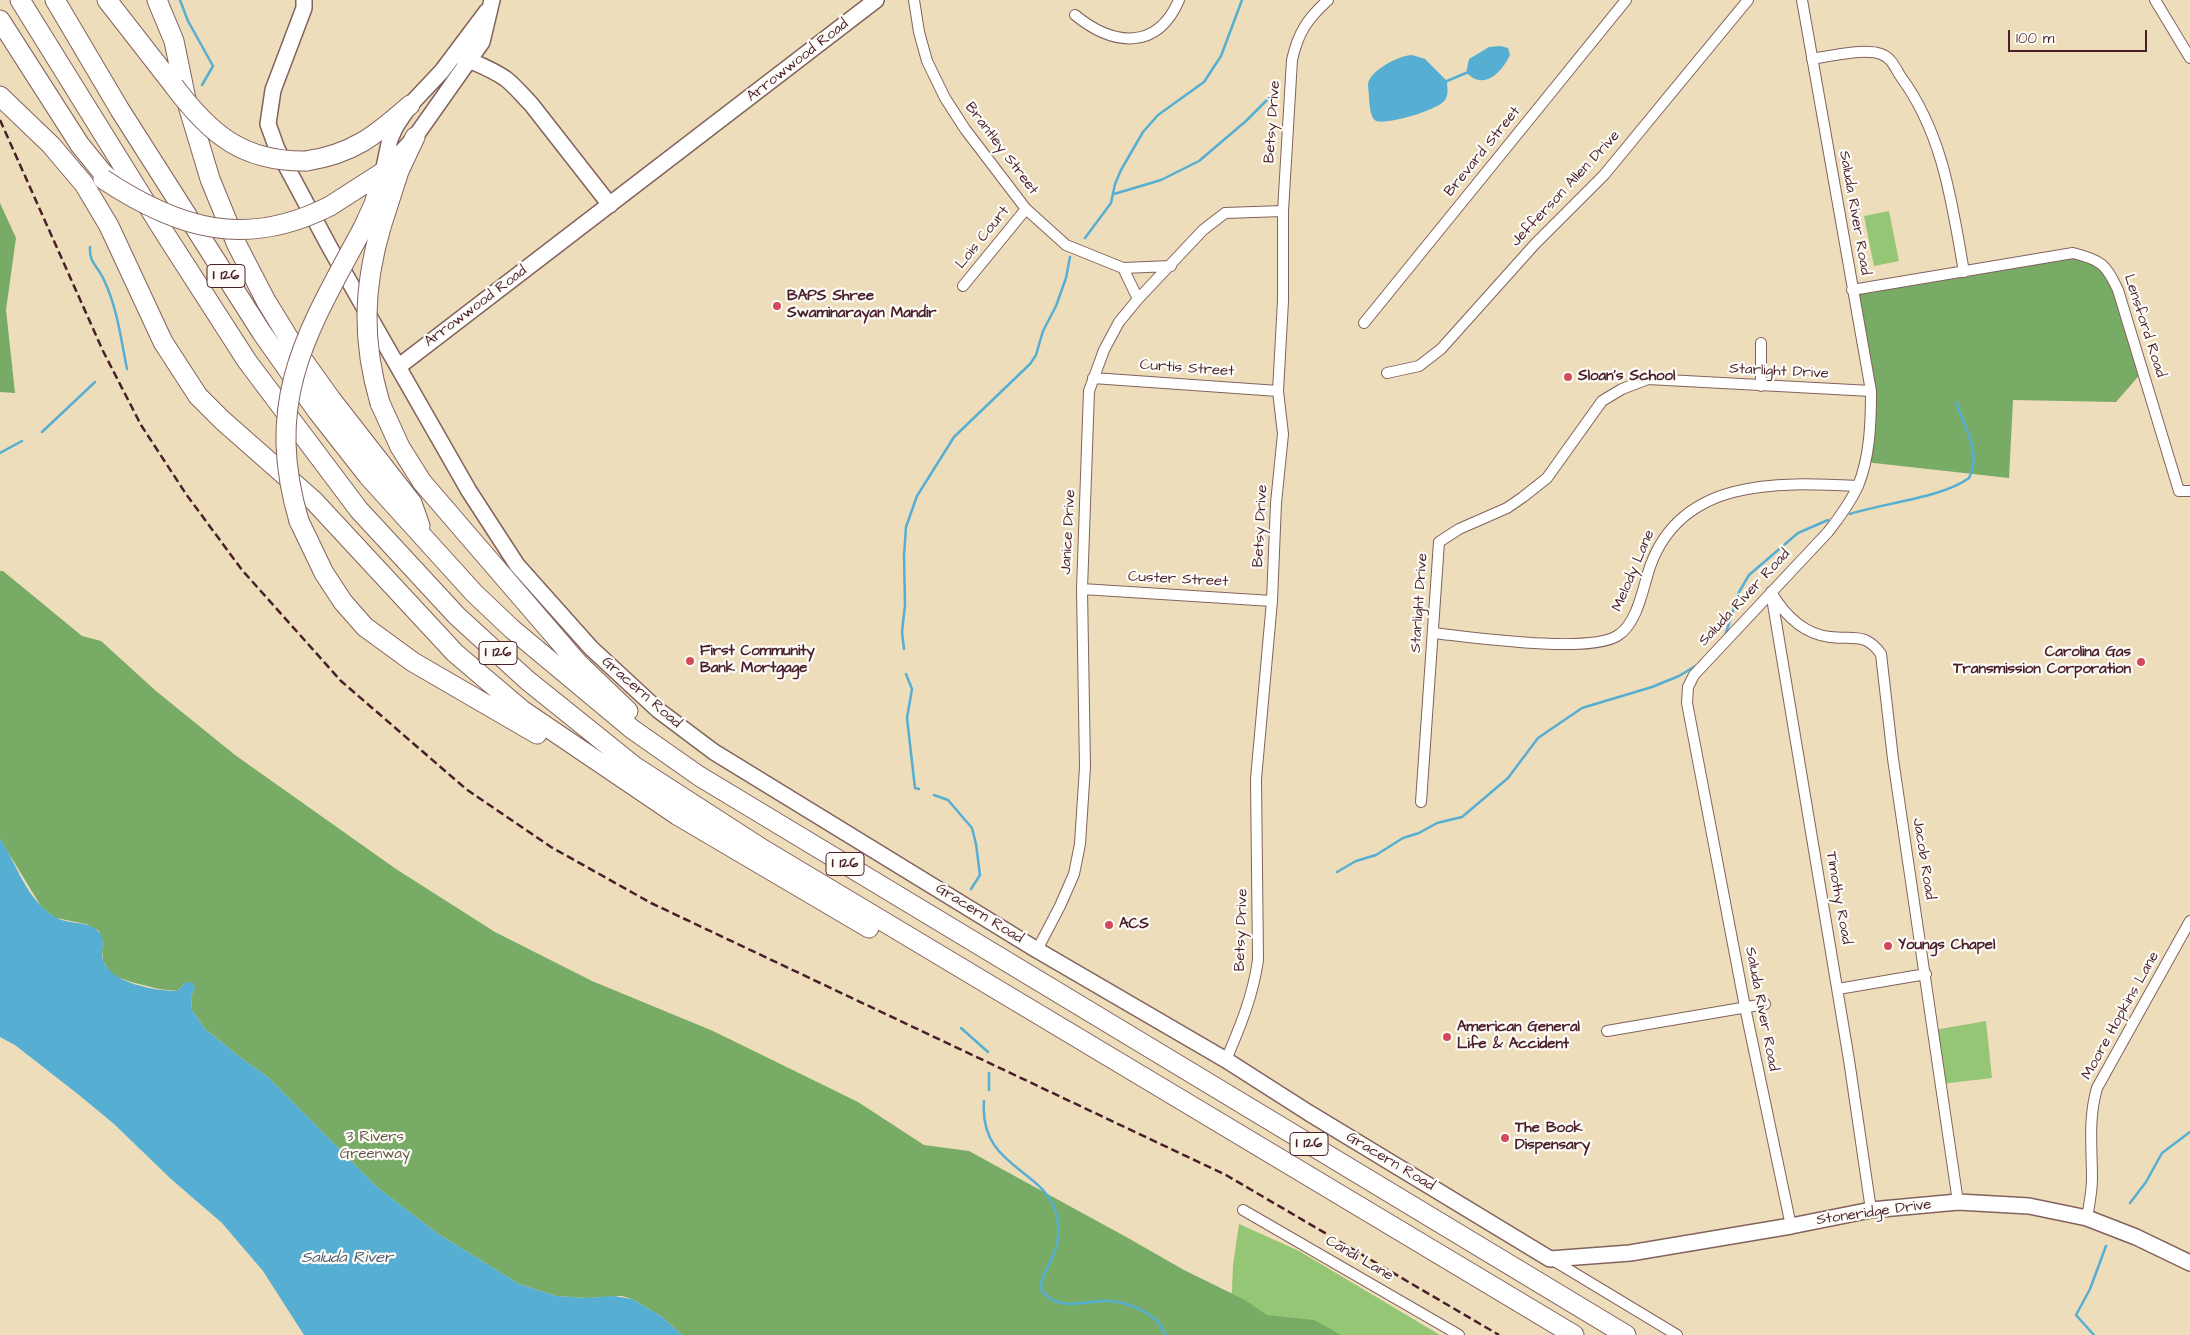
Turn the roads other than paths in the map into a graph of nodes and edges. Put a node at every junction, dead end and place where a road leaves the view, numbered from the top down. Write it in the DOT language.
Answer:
graph roads {
  1 [pos="20,0"];
  2 [pos="55,0"];
  3 [pos="107,0"];
  4 [pos="114,0"];
  5 [pos="157,0"];
  6 [pos="304,0"];
  7 [pos="876,0"];
  8 [pos="914,0"];
  9 [pos="1179,0"];
  10 [pos="1328,0"];
  11 [pos="1626,0"];
  12 [pos="1748,0"];
  13 [pos="1802,0"];
  14 [pos="2155,0"];
  15 [pos="491,4"];
  16 [pos="1075,15"];
  17 [pos="0,20"];
  18 [pos="455,54"];
  19 [pos="2190,58"];
  20 [pos="1812,59"];
  21 [pos="154,60"];
  22 [pos="470,61"];
  23 [pos="0,96"];
  24 [pos="410,104"];
  25 [pos="415,137"];
  26 [pos="53,143"];
  27 [pos="383,172"];
  28 [pos="132,198"];
  29 [pos="610,205"];
  30 [pos="1026,209"];
  31 [pos="1283,211"];
  32 [pos="372,228"];
  33 [pos="1171,266"];
  34 [pos="1123,268"];
  35 [pos="1964,272"];
  36 [pos="963,286"];
  37 [pos="1852,290"];
  38 [pos="1138,299"];
  39 [pos="1364,323"];
  40 [pos="1760,343"];
  41 [pos="398,367"];
  42 [pos="1387,373"];
  43 [pos="1094,378"];
  44 [pos="1761,386"];
  45 [pos="1278,391"];
  46 [pos="1871,391"];
  47 [pos="1858,486"];
  48 [pos="2190,491"];
  49 [pos="423,534"];
  50 [pos="1082,589"];
  51 [pos="1771,592"];
  52 [pos="1272,601"];
  53 [pos="1433,633"];
  54 [pos="699,776"];
  55 [pos="1422,802"];
  56 [pos="677,815"];
  57 [pos="2190,922"];
  58 [pos="1037,950"];
  59 [pos="1926,974"];
  60 [pos="1838,989"];
  61 [pos="1765,1004"];
  62 [pos="1745,1007"];
  63 [pos="1607,1031"];
  64 [pos="1226,1060"];
  65 [pos="1177,1096"];
  66 [pos="1958,1202"];
  67 [pos="1244,1210"];
  68 [pos="1872,1210"];
  69 [pos="2087,1218"];
  70 [pos="1791,1226"];
  71 [pos="1550,1259"];
  72 [pos="2190,1263"];
  73 [pos="1459,1335"];
  74 [pos="1574,1335"];
  75 [pos="1626,1335"];
  76 [pos="1677,1335"];
  1 -- 65 [label="highway, I 126"];
  2 -- 49 [label="highway, I 126"];
  3 -- 21 [label="highway"];
  4 -- 21 [label="highway"];
  5 -- 49 [label="highway"];
  6 -- 41 [label="street"];
  7 -- 29 [label="street, Arrowwood Road"];
  8 -- 30 [label="street, Brantley Street"];
  9 -- 16 [label="street"];
  10 -- 31 [label="street, Betsy Drive"];
  11 -- 39 [label="street, Brevard Street"];
  12 -- 42 [label="street, Jefferson Allen Drive"];
  13 -- 20 [label="street, Saluda River Road"];
  14 -- 19 [label="street"];
  15 -- 18 [label="street"];
  15 -- 22 [label="street"];
  17 -- 28 [label="highway"];
  18 -- 22 [label="street"];
  18 -- 24 [label="street"];
  20 -- 35 [label="street"];
  20 -- 37 [label="street, Saluda River Road"];
  21 -- 24 [label="highway, bridge"];
  22 -- 25 [label="street"];
  22 -- 29 [label="street"];
  23 -- 26 [label="highway"];
  24 -- 27 [label="street"];
  25 -- 27 [label="street"];
  25 -- 32 [label="highway"];
  26 -- 28 [label="highway, bridge"];
  26 -- 56 [label="highway"];
  27 -- 28 [label="highway, bridge"];
  27 -- 32 [label="highway"];
  29 -- 41 [label="street, Arrowwood Road"];
  30 -- 34 [label="street, Brantley Street"];
  30 -- 36 [label="street, Lois Court"];
  31 -- 33 [label="street, Janice Drive"];
  31 -- 45 [label="street, Betsy Drive"];
  32 -- 54 [label="highway, bridge"];
  32 -- 56 [label="highway, bridge"];
  33 -- 34 [label="street, Brantley Street"];
  33 -- 38 [label="street, Janice Drive"];
  34 -- 38 [label="street"];
  35 -- 37 [label="street, Lensford Road"];
  35 -- 48 [label="street, Lensford Road"];
  37 -- 46 [label="street, Saluda River Road"];
  38 -- 43 [label="street, Janice Drive"];
  40 -- 44 [label="street"];
  41 -- 58 [label="street, Gracern Road"];
  43 -- 45 [label="street, Curtis Street"];
  43 -- 50 [label="street, Janice Drive"];
  44 -- 46 [label="street, Starlight Drive"];
  44 -- 53 [label="street, Starlight Drive"];
  45 -- 52 [label="street, Betsy Drive"];
  46 -- 47 [label="street, Saluda River Road"];
  47 -- 51 [label="street, Saluda River Road"];
  47 -- 53 [label="street, Melody Lane"];
  49 -- 54 [label="highway, I 126"];
  50 -- 52 [label="street, Custer Street"];
  50 -- 58 [label="street, Janice Drive"];
  51 -- 59 [label="street, Jacob Road"];
  51 -- 60 [label="street, Timothy Road"];
  51 -- 62 [label="street, Saluda River Road"];
  52 -- 64 [label="street, Betsy Drive"];
  53 -- 55 [label="street, Starlight Drive"];
  54 -- 75 [label="highway, I 126"];
  56 -- 65 [label="highway"];
  57 -- 69 [label="street, Moore Hopkins Lane"];
  58 -- 64 [label="street, Gracern Road"];
  59 -- 60 [label="street"];
  59 -- 66 [label="street, Jacob Road"];
  60 -- 68 [label="street, Timothy Road"];
  61 -- 62 [label="street"];
  62 -- 63 [label="street"];
  62 -- 70 [label="street, Saluda River Road"];
  64 -- 71 [label="street, Gracern Road"];
  65 -- 74 [label="highway, I 126"];
  66 -- 68 [label="street, Stoneridge Drive"];
  66 -- 69 [label="street, Stoneridge Drive"];
  67 -- 73 [label="street, Candi Lane"];
  68 -- 70 [label="street, Stoneridge Drive"];
  69 -- 72 [label="street, Stoneridge Drive"];
  70 -- 71 [label="street, Stoneridge Drive"];
  71 -- 76 [label="street, Gracern Road"];
}
